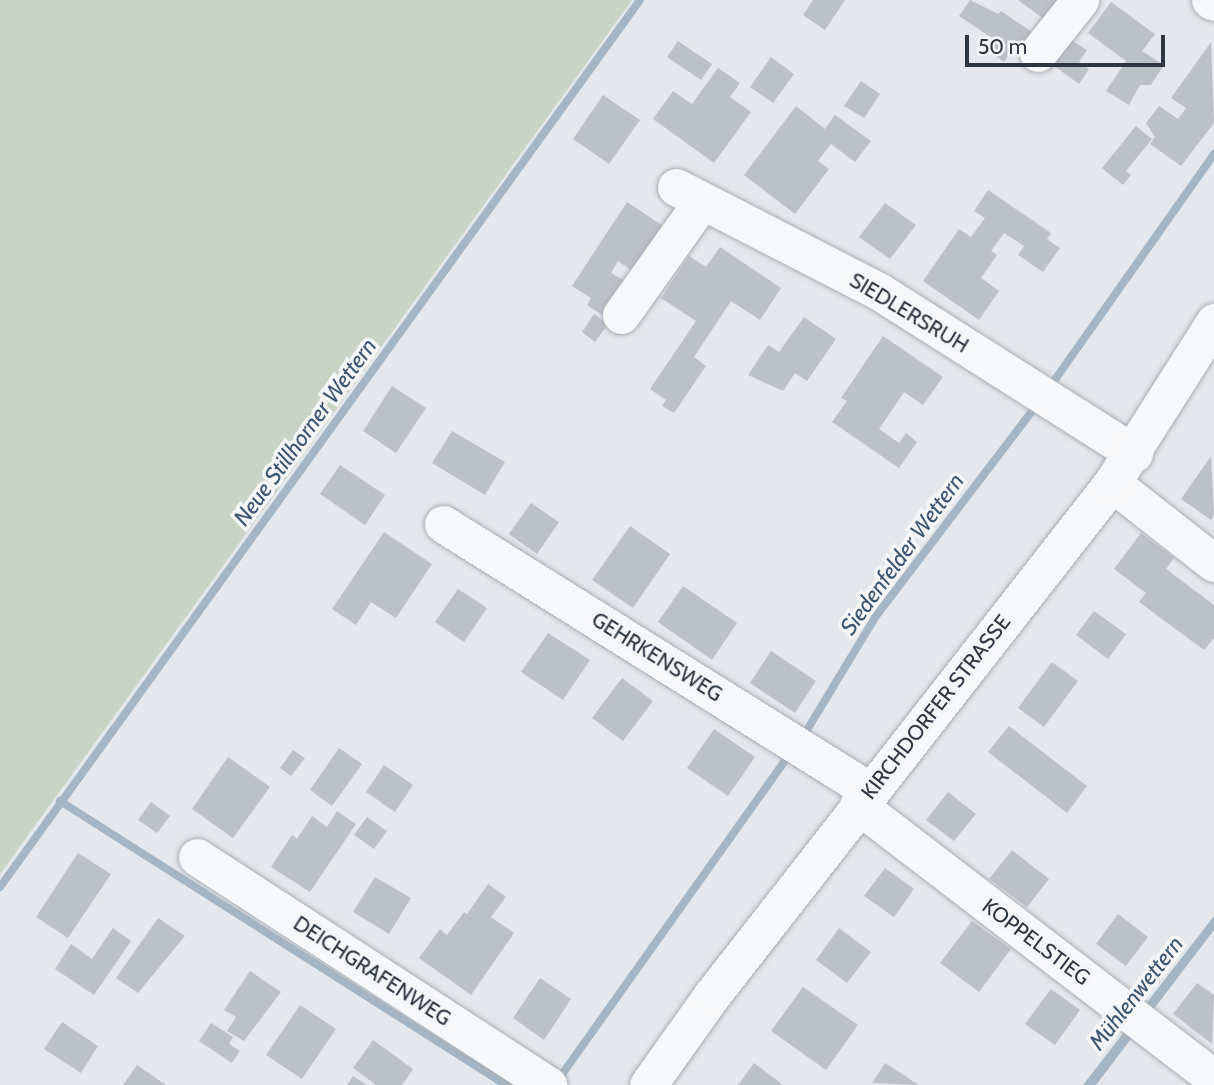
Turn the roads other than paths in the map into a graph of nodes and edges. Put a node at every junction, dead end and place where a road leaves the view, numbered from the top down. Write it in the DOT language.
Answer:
graph roads {
  1 [pos="1080,0"];
  2 [pos="1038,53"];
  3 [pos="621,315"];
  4 [pos="1214,323"];
  5 [pos="1134,453"];
  6 [pos="1112,483"];
  7 [pos="443,524"];
  8 [pos="1214,563"];
  9 [pos="864,798"];
  10 [pos="197,857"];
  11 [pos="1214,1078"];
  12 [pos="548,1085"];
  13 [pos="648,1085"];
  1 -- 2 [label="street"];
  3 -- 5 [label="street, SIEDLERSRUH"];
  4 -- 5 [label="street, KIRCHDORFER STRASSE"];
  5 -- 6 [label="street, KIRCHDORFER STRASSE"];
  6 -- 8 [label="street"];
  6 -- 9 [label="street, KIRCHDORFER STRASSE"];
  7 -- 9 [label="street, GEHRKENSWEG"];
  9 -- 11 [label="street, KOPPELSTIEG"];
  9 -- 13 [label="street, KIRCHDORFER STRASSE"];
  10 -- 12 [label="street, DEICHGRAFENWEG"];
}
